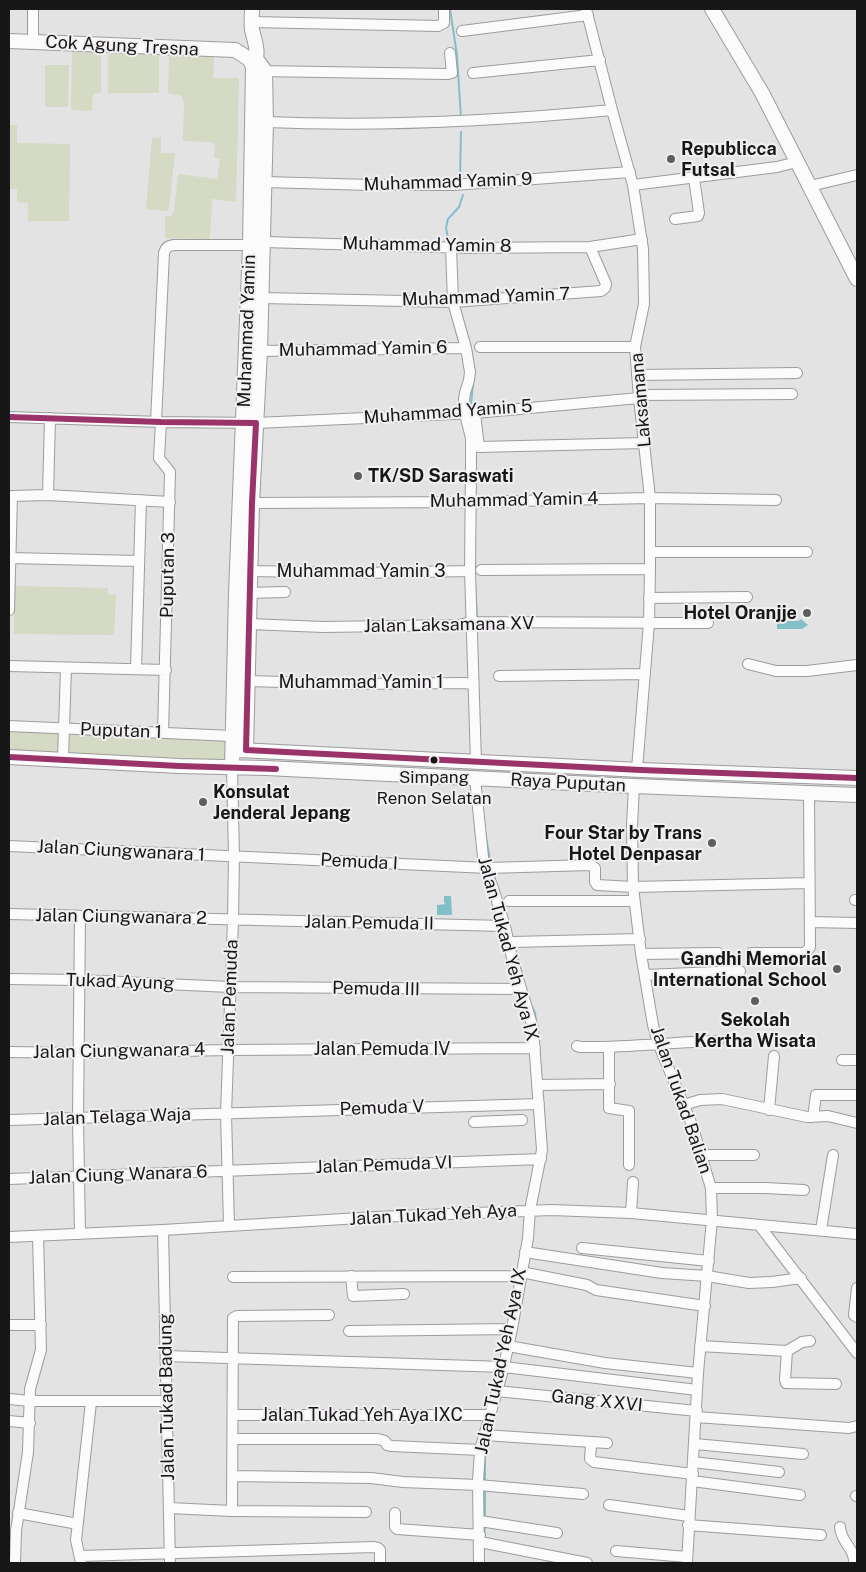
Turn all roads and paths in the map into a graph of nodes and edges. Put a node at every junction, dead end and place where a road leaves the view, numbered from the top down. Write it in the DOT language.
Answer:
graph roads {
  1 [pos="33,9"];
  2 [pos="444,9"];
  3 [pos="712,9"];
  4 [pos="722,9"];
  5 [pos="587,12"];
  6 [pos="252,20"];
  7 [pos="722,25"];
  8 [pos="462,31"];
  9 [pos="9,41"];
  10 [pos="33,42"];
  11 [pos="235,50"];
  12 [pos="450,53"];
  13 [pos="600,60"];
  14 [pos="257,67"];
  15 [pos="473,73"];
  16 [pos="612,110"];
  17 [pos="266,122"];
  18 [pos="797,162"];
  19 [pos="630,172"];
  20 [pos="857,175"];
  21 [pos="694,178"];
  22 [pos="265,182"];
  23 [pos="634,185"];
  24 [pos="810,186"];
  25 [pos="675,220"];
  26 [pos="257,238"];
  27 [pos="642,239"];
  28 [pos="451,247"];
  29 [pos="590,247"];
  30 [pos="857,279"];
  31 [pos="262,298"];
  32 [pos="453,302"];
  33 [pos="480,347"];
  34 [pos="635,347"];
  35 [pos="466,348"];
  36 [pos="260,351"];
  37 [pos="797,373"];
  38 [pos="637,375"];
  39 [pos="792,394"];
  40 [pos="639,397"];
  41 [pos="470,413"];
  42 [pos="9,417"];
  43 [pos="50,418"];
  44 [pos="158,422"];
  45 [pos="250,424"];
  46 [pos="644,443"];
  47 [pos="48,496"];
  48 [pos="650,498"];
  49 [pos="141,500"];
  50 [pos="776,500"];
  51 [pos="170,502"];
  52 [pos="471,502"];
  53 [pos="252,503"];
  54 [pos="650,552"];
  55 [pos="807,552"];
  56 [pos="10,558"];
  57 [pos="139,561"];
  58 [pos="650,569"];
  59 [pos="476,570"];
  60 [pos="251,571"];
  61 [pos="9,586"];
  62 [pos="250,592"];
  63 [pos="285,592"];
  64 [pos="236,594"];
  65 [pos="747,597"];
  66 [pos="649,598"];
  67 [pos="9,610"];
  68 [pos="472,622"];
  69 [pos="649,623"];
  70 [pos="708,623"];
  71 [pos="249,624"];
  72 [pos="748,664"];
  73 [pos="857,665"];
  74 [pos="9,666"];
  75 [pos="66,668"];
  76 [pos="136,669"];
  77 [pos="166,670"];
  78 [pos="645,674"];
  79 [pos="499,676"];
  80 [pos="248,681"];
  81 [pos="473,684"];
  82 [pos="9,726"];
  83 [pos="64,728"];
  84 [pos="163,733"];
  85 [pos="237,745"];
  86 [pos="324,754"];
  87 [pos="9,757"];
  88 [pos="63,759"];
  89 [pos="476,762"];
  90 [pos="563,766"];
  91 [pos="232,768"];
  92 [pos="637,769"];
  93 [pos="324,771"];
  94 [pos="475,778"];
  95 [pos="857,778"];
  96 [pos="563,782"];
  97 [pos="634,786"];
  98 [pos="809,793"];
  99 [pos="857,795"];
  100 [pos="9,846"];
  101 [pos="234,856"];
  102 [pos="490,868"];
  103 [pos="809,883"];
  104 [pos="633,887"];
  105 [pos="508,901"];
  106 [pos="634,901"];
  107 [pos="9,914"];
  108 [pos="80,917"];
  109 [pos="233,920"];
  110 [pos="810,922"];
  111 [pos="857,923"];
  112 [pos="505,926"];
  113 [pos="640,939"];
  114 [pos="512,942"];
  115 [pos="718,953"];
  116 [pos="751,953"];
  117 [pos="641,954"];
  118 [pos="740,971"];
  119 [pos="645,975"];
  120 [pos="9,979"];
  121 [pos="79,980"];
  122 [pos="230,987"];
  123 [pos="521,989"];
  124 [pos="718,1041"];
  125 [pos="658,1043"];
  126 [pos="577,1046"];
  127 [pos="536,1048"];
  128 [pos="609,1048"];
  129 [pos="229,1050"];
  130 [pos="9,1052"];
  131 [pos="78,1053"];
  132 [pos="774,1056"];
  133 [pos="842,1060"];
  134 [pos="857,1060"];
  135 [pos="610,1084"];
  136 [pos="538,1085"];
  137 [pos="857,1095"];
  138 [pos="539,1104"];
  139 [pos="474,1105"];
  140 [pos="684,1105"];
  141 [pos="769,1110"];
  142 [pos="226,1114"];
  143 [pos="813,1116"];
  144 [pos="78,1118"];
  145 [pos="9,1120"];
  146 [pos="522,1120"];
  147 [pos="857,1122"];
  148 [pos="702,1155"];
  149 [pos="833,1155"];
  150 [pos="754,1156"];
  151 [pos="541,1159"];
  152 [pos="629,1165"];
  153 [pos="226,1171"];
  154 [pos="79,1176"];
  155 [pos="9,1179"];
  156 [pos="633,1182"];
  157 [pos="711,1188"];
  158 [pos="804,1190"];
  159 [pos="530,1210"];
  160 [pos="631,1213"];
  161 [pos="712,1219"];
  162 [pos="229,1225"];
  163 [pos="759,1225"];
  164 [pos="163,1230"];
  165 [pos="822,1230"];
  166 [pos="80,1234"];
  167 [pos="857,1234"];
  168 [pos="38,1236"];
  169 [pos="9,1237"];
  170 [pos="582,1248"];
  171 [pos="525,1252"];
  172 [pos="709,1261"];
  173 [pos="521,1274"];
  174 [pos="351,1276"];
  175 [pos="708,1276"];
  176 [pos="233,1277"];
  177 [pos="800,1278"];
  178 [pos="857,1288"];
  179 [pos="404,1294"];
  180 [pos="705,1306"];
  181 [pos="329,1315"];
  182 [pos="857,1317"];
  183 [pos="9,1325"];
  184 [pos="41,1326"];
  185 [pos="512,1329"];
  186 [pos="348,1331"];
  187 [pos="810,1341"];
  188 [pos="508,1346"];
  189 [pos="700,1346"];
  190 [pos="787,1351"];
  191 [pos="857,1353"];
  192 [pos="166,1356"];
  193 [pos="234,1358"];
  194 [pos="504,1367"];
  195 [pos="698,1373"];
  196 [pos="836,1384"];
  197 [pos="697,1390"];
  198 [pos="497,1391"];
  199 [pos="9,1399"];
  200 [pos="26,1400"];
  201 [pos="167,1401"];
  202 [pos="92,1402"];
  203 [pos="697,1414"];
  204 [pos="233,1415"];
  205 [pos="490,1415"];
  206 [pos="9,1421"];
  207 [pos="30,1424"];
  208 [pos="857,1426"];
  209 [pos="484,1435"];
  210 [pos="233,1439"];
  211 [pos="589,1442"];
  212 [pos="606,1443"];
  213 [pos="695,1444"];
  214 [pos="480,1450"];
  215 [pos="802,1454"];
  216 [pos="693,1462"];
  217 [pos="779,1472"];
  218 [pos="233,1476"];
  219 [pos="692,1477"];
  220 [pos="478,1484"];
  221 [pos="583,1494"];
  222 [pos="800,1495"];
  223 [pos="609,1505"];
  224 [pos="169,1508"];
  225 [pos="232,1511"];
  226 [pos="366,1512"];
  227 [pos="18,1513"];
  228 [pos="396,1513"];
  229 [pos="689,1520"];
  230 [pos="480,1521"];
  231 [pos="78,1524"];
  232 [pos="840,1527"];
  233 [pos="557,1533"];
  234 [pos="821,1535"];
  235 [pos="480,1538"];
  236 [pos="616,1551"];
  237 [pos="170,1552"];
  238 [pos="245,1552"];
  239 [pos="13,1556"];
  240 [pos="855,1558"];
  241 [pos="81,1560"];
  242 [pos="687,1560"];
  243 [pos="170,1563"];
  244 [pos="245,1563"];
  245 [pos="380,1563"];
  246 [pos="479,1563"];
  247 [pos="587,1563"];
  1 -- 10 [label="street"];
  2 -- 6 [label="street"];
  3 -- 7 [label="main road"];
  4 -- 7 [label="street"];
  5 -- 8 [label="street"];
  5 -- 13 [label="street, Laksamana"];
  6 -- 11 [label="main road"];
  6 -- 14 [label="main road"];
  7 -- 18 [label="main road"];
  9 -- 10 [label="main road, Cok Agung Tresna"];
  10 -- 11 [label="main road, Cok Agung Tresna"];
  11 -- 14 [label="main road"];
  12 -- 14 [label="street"];
  13 -- 15 [label="street"];
  13 -- 16 [label="street, Laksamana"];
  14 -- 17 [label="main road, Muhammad Yamin"];
  14 -- 26 [label="main road, Muhammad Yamin"];
  16 -- 17 [label="street"];
  16 -- 19 [label="street, Laksamana"];
  17 -- 22 [label="main road, Muhammad Yamin"];
  18 -- 21 [label="street"];
  18 -- 24 [label="main road"];
  19 -- 22 [label="street, Muhammad Yamin 9"];
  19 -- 23 [label="street, Laksamana"];
  20 -- 24 [label="street"];
  21 -- 23 [label="street"];
  21 -- 25 [label="street"];
  22 -- 26 [label="main road, Muhammad Yamin"];
  23 -- 27 [label="street, Laksamana"];
  24 -- 30 [label="main road"];
  26 -- 28 [label="street, Muhammad Yamin 8"];
  26 -- 31 [label="main road, Muhammad Yamin"];
  26 -- 44 [label="street, Muhammad Yamin 8"];
  26 -- 45 [label="main road, Muhammad Yamin"];
  27 -- 29 [label="street, Muhammad Yamin 8"];
  27 -- 34 [label="street, Laksamana"];
  28 -- 29 [label="street, Muhammad Yamin 8"];
  28 -- 32 [label="street"];
  29 -- 32 [label="street, Muhammad Yamin 7"];
  31 -- 32 [label="street, Muhammad Yamin 7"];
  31 -- 36 [label="main road, Muhammad Yamin"];
  32 -- 35 [label="street"];
  33 -- 34 [label="street"];
  34 -- 38 [label="street, Laksamana"];
  35 -- 36 [label="street, Muhammad Yamin 6"];
  35 -- 41 [label="street"];
  36 -- 45 [label="main road, Muhammad Yamin"];
  37 -- 38 [label="street"];
  38 -- 40 [label="street, Laksamana"];
  39 -- 40 [label="street, Muhammad Yamin 5"];
  40 -- 41 [label="street, Muhammad Yamin 5"];
  40 -- 46 [label="street, Laksamana"];
  41 -- 45 [label="street, Muhammad Yamin 5"];
  41 -- 46 [label="street"];
  41 -- 52 [label="street"];
  42 -- 43 [label="street, Muhammad Yamin 5"];
  43 -- 44 [label="street, Muhammad Yamin 5"];
  43 -- 47 [label="street"];
  44 -- 45 [label="street, Muhammad Yamin 5"];
  44 -- 51 [label="street, Puputan 3"];
  45 -- 53 [label="main road, Muhammad Yamin"];
  45 -- 64 [label="main road, Muhammad Yamin"];
  46 -- 48 [label="street, Laksamana"];
  47 -- 49 [label="street"];
  47 -- 56 [label="street"];
  48 -- 50 [label="street, Muhammad Yamin 4"];
  48 -- 52 [label="street, Muhammad Yamin 4"];
  48 -- 54 [label="street, Laksamana"];
  49 -- 51 [label="street"];
  49 -- 57 [label="street"];
  51 -- 77 [label="street, Puputan 3"];
  52 -- 53 [label="street, Muhammad Yamin 4"];
  52 -- 59 [label="street"];
  53 -- 60 [label="main road, Muhammad Yamin"];
  54 -- 55 [label="street"];
  54 -- 58 [label="street, Laksamana"];
  56 -- 57 [label="street"];
  56 -- 61 [label="street"];
  57 -- 76 [label="street"];
  58 -- 59 [label="street, Muhammad Yamin 3"];
  58 -- 66 [label="street, Laksamana"];
  59 -- 60 [label="street, Muhammad Yamin 3"];
  59 -- 68 [label="street"];
  60 -- 62 [label="main road, Muhammad Yamin"];
  61 -- 67 [label="street"];
  62 -- 63 [label="street"];
  62 -- 64 [label="street"];
  62 -- 71 [label="main road, Muhammad Yamin"];
  64 -- 85 [label="main road, Muhammad Yamin"];
  65 -- 66 [label="street"];
  66 -- 69 [label="street, Laksamana"];
  68 -- 69 [label="street, Jalan Laksamana XV"];
  68 -- 71 [label="street, Jalan Laksamana XV"];
  68 -- 81 [label="street"];
  69 -- 70 [label="street, Jalan Laksamana XV"];
  69 -- 78 [label="street, Laksamana"];
  71 -- 80 [label="main road, Muhammad Yamin"];
  72 -- 73 [label="street"];
  74 -- 75 [label="street"];
  75 -- 76 [label="street"];
  75 -- 83 [label="street"];
  76 -- 77 [label="street"];
  77 -- 84 [label="street, Puputan 3"];
  78 -- 79 [label="street"];
  78 -- 92 [label="street, Laksamana"];
  80 -- 81 [label="street, Muhammad Yamin 1"];
  80 -- 85 [label="main road, Muhammad Yamin"];
  81 -- 89 [label="street"];
  82 -- 83 [label="street, Puputan 1"];
  83 -- 84 [label="street, Puputan 1"];
  83 -- 88 [label="street"];
  84 -- 85 [label="street, Puputan 1"];
  85 -- 86 [label="main road, Raya Puputan"];
  85 -- 91 [label="main road, Muhammad Yamin"];
  86 -- 89 [label="main road, Raya Puputan"];
  86 -- 93 [label="main road"];
  87 -- 88 [label="main road, Raya Puputan"];
  88 -- 91 [label="main road, Raya Puputan"];
  89 -- 90 [label="main road, Raya Puputan"];
  90 -- 92 [label="main road, Raya Puputan"];
  90 -- 96 [label="main road"];
  91 -- 93 [label="main road, Raya Puputan"];
  91 -- 101 [label="street, Jalan Pemuda"];
  92 -- 95 [label="main road, Raya Puputan"];
  93 -- 94 [label="main road, Raya Puputan"];
  94 -- 96 [label="main road, Raya Puputan"];
  94 -- 102 [label="street, Jalan Tukad Yeh Aya IX"];
  96 -- 97 [label="main road, Raya Puputan"];
  97 -- 98 [label="main road, Raya Puputan"];
  97 -- 104 [label="street, Jalan Tukad Balian"];
  98 -- 99 [label="main road, Raya Puputan"];
  98 -- 103 [label="street"];
  100 -- 101 [label="street, Jalan Ciungwanara 1"];
  101 -- 102 [label="street, Pemuda I"];
  101 -- 109 [label="street, Jalan Pemuda"];
  102 -- 104 [label="street, Pemuda I"];
  102 -- 112 [label="street, Jalan Tukad Yeh Aya IX"];
  103 -- 104 [label="street"];
  103 -- 110 [label="street"];
  104 -- 106 [label="street, Jalan Tukad Balian"];
  105 -- 106 [label="street"];
  106 -- 113 [label="street, Jalan Tukad Balian"];
  107 -- 108 [label="street, Jalan Ciungwanara 2"];
  108 -- 109 [label="street, Jalan Ciungwanara 2"];
  108 -- 121 [label="street"];
  109 -- 112 [label="street, Jalan Pemuda II"];
  109 -- 122 [label="street, Jalan Pemuda"];
  110 -- 111 [label="street"];
  110 -- 116 [label="street"];
  112 -- 123 [label="street, Jalan Tukad Yeh Aya IX"];
  113 -- 114 [label="street"];
  113 -- 117 [label="street, Jalan Tukad Balian"];
  115 -- 117 [label="street"];
  117 -- 119 [label="street, Jalan Tukad Balian"];
  118 -- 119 [label="street"];
  119 -- 125 [label="street, Jalan Tukad Balian"];
  120 -- 121 [label="street, Tukad Ayung"];
  121 -- 122 [label="street, Tukad Ayung"];
  121 -- 131 [label="street"];
  122 -- 123 [label="street, Pemuda III"];
  122 -- 129 [label="street, Jalan Pemuda"];
  123 -- 127 [label="street, Jalan Tukad Yeh Aya IX"];
  124 -- 125 [label="street"];
  125 -- 128 [label="street"];
  125 -- 140 [label="street, Jalan Tukad Balian"];
  126 -- 128 [label="street"];
  127 -- 129 [label="street, Jalan Pemuda IV"];
  127 -- 136 [label="street, Jalan Tukad Yeh Aya IX"];
  128 -- 135 [label="street"];
  129 -- 131 [label="street, Jalan Ciungwanara 4"];
  129 -- 142 [label="street, Jalan Pemuda"];
  130 -- 131 [label="street, Jalan Ciungwanara 4"];
  131 -- 144 [label="street"];
  132 -- 141 [label="street"];
  133 -- 134 [label="street"];
  135 -- 136 [label="street"];
  135 -- 152 [label="street"];
  136 -- 138 [label="street, Jalan Tukad Yeh Aya IX"];
  137 -- 143 [label="street"];
  138 -- 139 [label="street, Pemuda V"];
  138 -- 151 [label="street, Jalan Tukad Yeh Aya IX"];
  139 -- 142 [label="street, Pemuda V"];
  139 -- 146 [label="street"];
  140 -- 141 [label="street"];
  140 -- 148 [label="street, Jalan Tukad Balian"];
  141 -- 143 [label="street"];
  142 -- 144 [label="street, Jalan Telaga Waja"];
  142 -- 153 [label="street, Jalan Pemuda"];
  143 -- 147 [label="street"];
  144 -- 145 [label="street, Jalan Telaga Waja"];
  144 -- 154 [label="street"];
  148 -- 150 [label="street"];
  148 -- 157 [label="street, Jalan Tukad Balian"];
  149 -- 165 [label="street"];
  151 -- 153 [label="street, Jalan Pemuda VI"];
  151 -- 159 [label="street, Jalan Tukad Yeh Aya IX"];
  153 -- 154 [label="street, Jalan Ciung Wanara 6"];
  153 -- 162 [label="street, Jalan Pemuda"];
  154 -- 155 [label="street, Jalan Ciung Wanara 6"];
  154 -- 166 [label="street"];
  156 -- 160 [label="street"];
  157 -- 158 [label="street"];
  157 -- 161 [label="street, Jalan Tukad Balian"];
  159 -- 160 [label="street, Jalan Tukad Yeh Aya"];
  159 -- 162 [label="street, Jalan Tukad Yeh Aya"];
  159 -- 171 [label="street, Jalan Tukad Yeh Aya IX"];
  160 -- 161 [label="street, Jalan Tukad Yeh Aya"];
  161 -- 163 [label="street, Jalan Tukad Yeh Aya"];
  161 -- 172 [label="street, Jalan Tukad Balian"];
  162 -- 164 [label="street, Jalan Tukad Yeh Aya"];
  163 -- 165 [label="street, Jalan Tukad Yeh Aya"];
  163 -- 177 [label="street"];
  164 -- 166 [label="street, Jalan Tukad Yeh Aya"];
  164 -- 192 [label="street, Jalan Tukad Badung"];
  165 -- 167 [label="street, Jalan Tukad Yeh Aya"];
  166 -- 168 [label="street, Jalan Tukad Yeh Aya"];
  168 -- 169 [label="street, Jalan Tukad Yeh Aya"];
  168 -- 184 [label="street"];
  170 -- 172 [label="street"];
  171 -- 173 [label="street, Jalan Tukad Yeh Aya IX"];
  171 -- 175 [label="street"];
  172 -- 175 [label="street, Jalan Tukad Balian"];
  173 -- 174 [label="street"];
  173 -- 180 [label="street"];
  173 -- 185 [label="street, Jalan Tukad Yeh Aya IX"];
  174 -- 176 [label="street"];
  174 -- 179 [label="street"];
  175 -- 177 [label="street"];
  175 -- 180 [label="street, Jalan Tukad Balian"];
  177 -- 191 [label="street"];
  178 -- 182 [label="street"];
  180 -- 189 [label="street, Jalan Tukad Balian"];
  181 -- 193 [label="street"];
  183 -- 184 [label="street"];
  184 -- 200 [label="street"];
  185 -- 186 [label="street"];
  185 -- 188 [label="street, Jalan Tukad Yeh Aya IX"];
  187 -- 190 [label="street"];
  188 -- 194 [label="street, Jalan Tukad Yeh Aya IX"];
  188 -- 195 [label="street"];
  189 -- 190 [label="street"];
  189 -- 195 [label="street, Jalan Tukad Balian"];
  190 -- 196 [label="street"];
  192 -- 193 [label="street"];
  192 -- 201 [label="street, Jalan Tukad Badung"];
  193 -- 194 [label="street"];
  193 -- 204 [label="street"];
  194 -- 197 [label="street"];
  194 -- 198 [label="street, Jalan Tukad Yeh Aya IX"];
  195 -- 197 [label="street, Jalan Tukad Balian"];
  197 -- 203 [label="street, Jalan Tukad Balian"];
  198 -- 203 [label="street, Gang XXVI"];
  198 -- 205 [label="street, Jalan Tukad Yeh Aya IX"];
  199 -- 200 [label="street"];
  200 -- 202 [label="street"];
  200 -- 207 [label="street"];
  201 -- 202 [label="street"];
  201 -- 224 [label="street, Jalan Tukad Badung"];
  202 -- 231 [label="street"];
  203 -- 208 [label="street, Gang XXVI"];
  203 -- 213 [label="street, Jalan Tukad Balian"];
  204 -- 205 [label="street, Jalan Tukad Yeh Aya IXC"];
  204 -- 210 [label="street"];
  205 -- 209 [label="street, Jalan Tukad Yeh Aya IX"];
  206 -- 207 [label="street"];
  207 -- 227 [label="street"];
  209 -- 211 [label="street"];
  209 -- 214 [label="street, Jalan Tukad Yeh Aya IX"];
  210 -- 214 [label="street"];
  210 -- 218 [label="street"];
  211 -- 212 [label="street"];
  211 -- 219 [label="street"];
  213 -- 215 [label="street"];
  213 -- 216 [label="street, Jalan Tukad Balian"];
  214 -- 220 [label="street, Jalan Tukad Yeh Aya IX"];
  216 -- 217 [label="street"];
  216 -- 219 [label="street, Jalan Tukad Balian"];
  218 -- 220 [label="street"];
  218 -- 225 [label="street"];
  219 -- 222 [label="street"];
  219 -- 229 [label="street, Jalan Tukad Balian"];
  220 -- 221 [label="street"];
  220 -- 230 [label="street, Jalan Tukad Yeh Aya IX"];
  223 -- 229 [label="street"];
  224 -- 225 [label="street"];
  224 -- 237 [label="street, Jalan Tukad Badung"];
  225 -- 226 [label="street"];
  227 -- 231 [label="street"];
  227 -- 239 [label="street"];
  228 -- 235 [label="street"];
  229 -- 234 [label="street"];
  229 -- 242 [label="street, Jalan Tukad Balian"];
  230 -- 233 [label="street"];
  230 -- 235 [label="street, Jalan Tukad Yeh Aya IX"];
  231 -- 241 [label="street"];
  232 -- 240 [label="street"];
  235 -- 246 [label="street, Jalan Tukad Yeh Aya IX"];
  235 -- 247 [label="street"];
  236 -- 242 [label="street"];
  237 -- 238 [label="street"];
  237 -- 241 [label="street"];
  237 -- 243 [label="street, Jalan Tukad Badung"];
  238 -- 244 [label="street"];
  238 -- 245 [label="street"];
}
